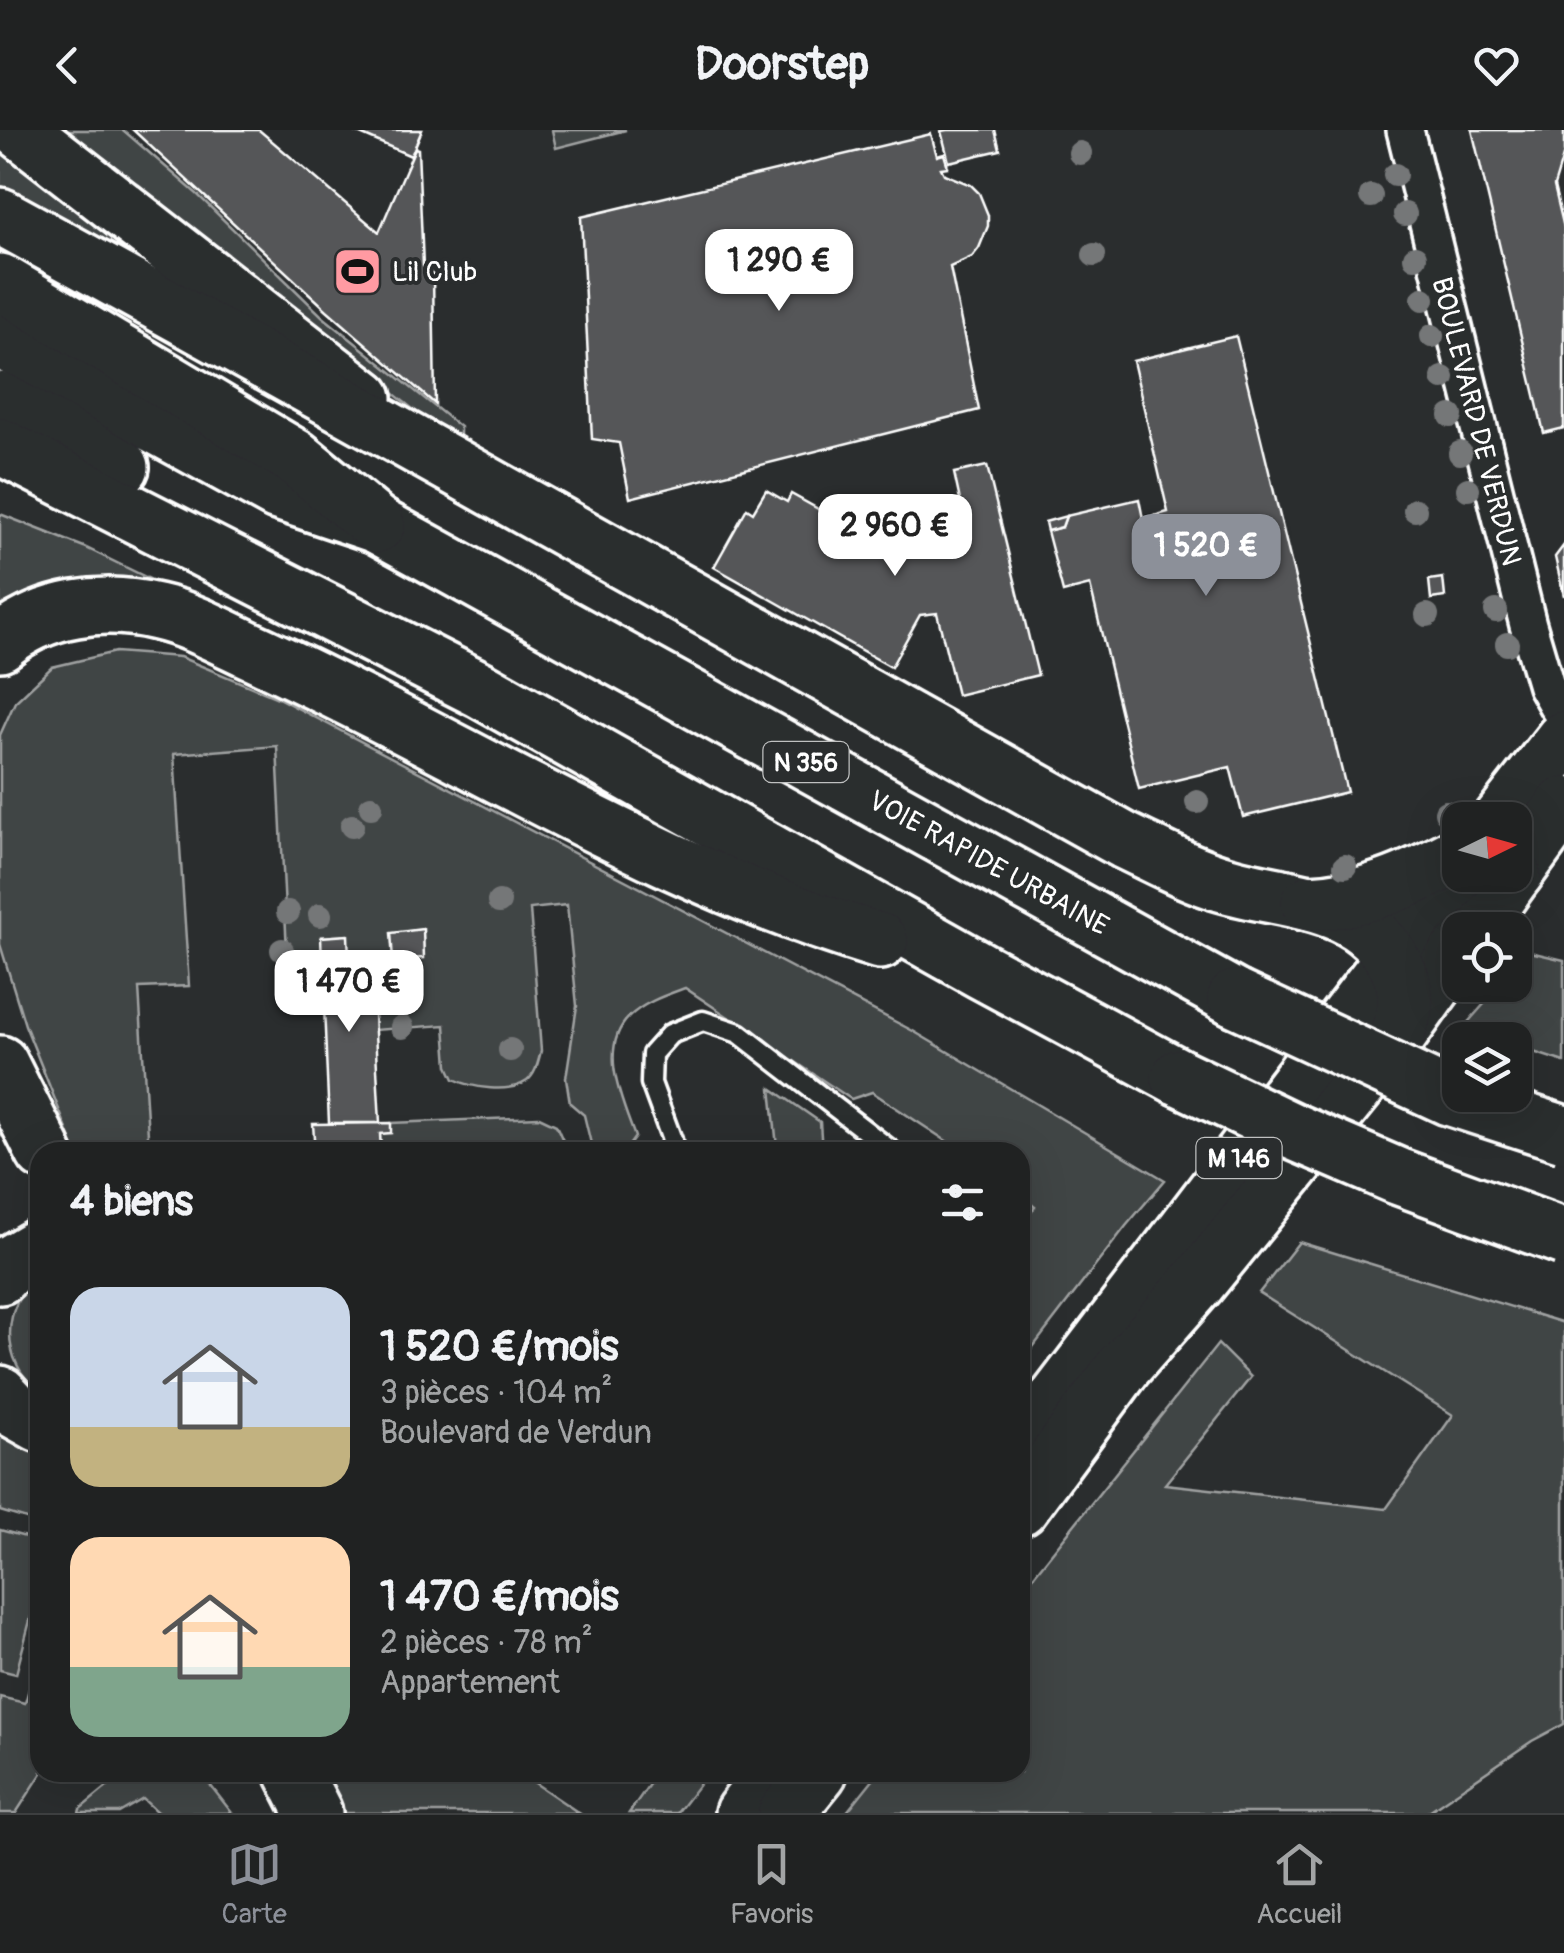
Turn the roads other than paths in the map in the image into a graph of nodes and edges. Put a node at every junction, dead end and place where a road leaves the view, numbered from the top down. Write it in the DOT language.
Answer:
graph roads {
  1 [pos="20,130"];
  2 [pos="1406,130"];
  3 [pos="0,216"];
  4 [pos="0,282"];
  5 [pos="0,340"];
  6 [pos="0,400"];
  7 [pos="396,433"];
  8 [pos="0,446"];
  9 [pos="0,478"];
  10 [pos="378,526"];
  11 [pos="0,643"];
  12 [pos="480,690"];
  13 [pos="1562,721"];
  14 [pos="1512,802"];
  15 [pos="1564,804"];
  16 [pos="1532,849"];
  17 [pos="1442,863"];
  18 [pos="1443,892"];
  19 [pos="1309,903"];
  20 [pos="1392,957"];
  21 [pos="982,972"];
  22 [pos="1442,974"];
  23 [pos="1394,1040"];
  24 [pos="0,1064"];
  25 [pos="1564,1134"];
  26 [pos="39,1142"];
  27 [pos="671,1142"];
  28 [pos="881,1142"];
  29 [pos="1564,1237"];
  30 [pos="30,1252"];
  31 [pos="0,1276"];
  32 [pos="0,1394"];
  33 [pos="0,1416"];
  34 [pos="30,1418"];
  35 [pos="30,1422"];
  36 [pos="1030,1435"];
  37 [pos="1030,1493"];
  38 [pos="266,1782"];
  39 [pos="298,1782"];
  40 [pos="766,1782"];
  41 [pos="811,1782"];
  42 [pos="282,1813"];
  43 [pos="314,1813"];
  44 [pos="743,1813"];
  45 [pos="786,1813"];
  1 -- 7 [label="main road"];
  2 -- 13 [label="street, BOULEVARD DE VERDUN"];
  3 -- 7 [label="main road"];
  4 -- 10 [label="main road"];
  5 -- 10 [label="main road, N 356"];
  6 -- 12 [label="main road"];
  7 -- 19 [label="main road"];
  8 -- 12 [label="main road"];
  9 -- 12 [label="main road"];
  10 -- 25 [label="main road, VOIE RAPIDE URBAINE / N 356, bridge"];
  11 -- 21 [label="main road"];
  12 -- 21 [label="main road"];
  13 -- 14 [label="main road"];
  15 -- 16 [label="main road"];
  17 -- 19 [label="main road"];
  18 -- 20 [label="main road, M 146"];
  19 -- 20 [label="main road"];
  20 -- 23 [label="main road"];
  20 -- 36 [label="main road, M 146"];
  21 -- 29 [label="main road, bridge"];
  22 -- 23 [label="main road, M 146"];
  23 -- 37 [label="main road, M 146"];
  24 -- 26 [label="main road"];
  27 -- 28 [label="lane"];
  30 -- 31 [label="main road"];
  32 -- 34 [label="main road"];
  33 -- 35 [label="street"];
  38 -- 42 [label="main road"];
  39 -- 43 [label="main road"];
  40 -- 44 [label="main road"];
  41 -- 45 [label="main road"];
}
